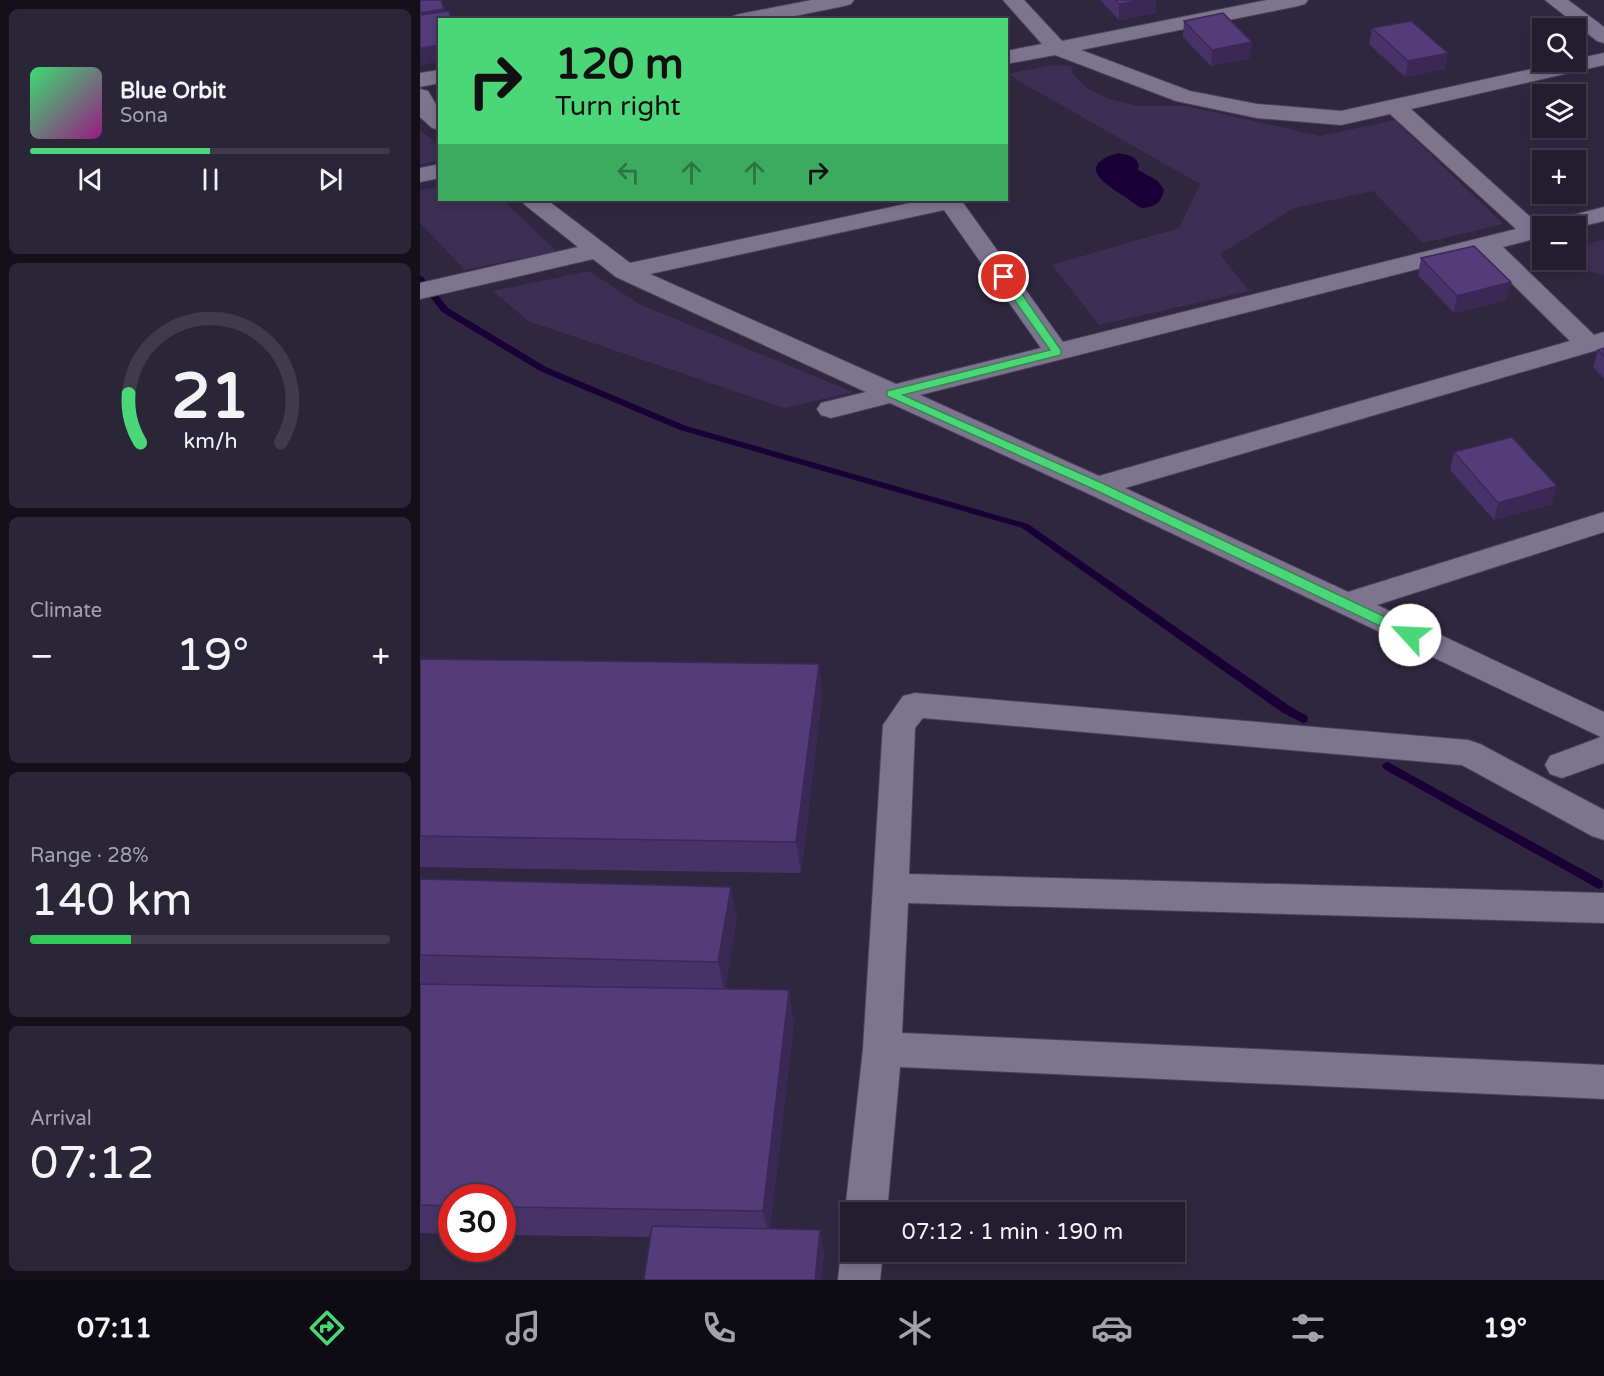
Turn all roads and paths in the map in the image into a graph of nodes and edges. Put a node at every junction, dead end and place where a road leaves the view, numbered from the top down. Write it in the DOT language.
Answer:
graph roads {
  1 [pos="844,0"];
  2 [pos="1013,0"];
  3 [pos="1298,0"];
  4 [pos="1555,0"];
  5 [pos="814,8"];
  6 [pos="752,18"];
  7 [pos="1604,37"];
  8 [pos="1057,48"];
  9 [pos="1008,58"];
  10 [pos="1604,59"];
  11 [pos="438,76"];
  12 [pos="420,80"];
  13 [pos="420,96"];
  14 [pos="1395,106"];
  15 [pos="438,121"];
  16 [pos="438,171"];
  17 [pos="420,174"];
  18 [pos="534,201"];
  19 [pos="945,201"];
  20 [pos="951,201"];
  21 [pos="1604,214"];
  22 [pos="1586,218"];
  23 [pos="1532,220"];
  24 [pos="1532,232"];
  25 [pos="1486,244"];
  26 [pos="598,250"];
  27 [pos="625,272"];
  28 [pos="420,291"];
  29 [pos="1596,342"];
  30 [pos="1057,352"];
  31 [pos="892,394"];
  32 [pos="831,409"];
  33 [pos="1097,486"];
  34 [pos="1604,522"];
  35 [pos="1346,604"];
  36 [pos="1604,726"];
  37 [pos="1604,749"];
  38 [pos="1562,765"];
  39 [pos="1604,826"];
  40 [pos="891,888"];
  41 [pos="1604,908"];
  42 [pos="882,1049"];
  43 [pos="1604,1082"];
  44 [pos="867,1202"];
  45 [pos="861,1262"];
  46 [pos="859,1280"];
  1 -- 5 [label="street"];
  2 -- 8 [label="street"];
  3 -- 8 [label="street"];
  4 -- 7 [label="street"];
  5 -- 6 [label="street"];
  8 -- 9 [label="street"];
  8 -- 14 [label="street"];
  10 -- 14 [label="street"];
  11 -- 12 [label="street"];
  13 -- 15 [label="street"];
  14 -- 23 [label="street"];
  16 -- 17 [label="street"];
  18 -- 26 [label="street"];
  19 -- 27 [label="street"];
  20 -- 30 [label="street"];
  21 -- 22 [label="street"];
  24 -- 25 [label="street"];
  25 -- 29 [label="street"];
  25 -- 30 [label="street"];
  26 -- 27 [label="street"];
  26 -- 28 [label="street"];
  27 -- 31 [label="street"];
  29 -- 33 [label="street"];
  30 -- 31 [label="street"];
  31 -- 32 [label="street"];
  31 -- 33 [label="street"];
  33 -- 35 [label="street"];
  34 -- 35 [label="street"];
  35 -- 36 [label="street"];
  37 -- 38 [label="street"];
  39 -- 40 [label="street"];
  40 -- 41 [label="street"];
  40 -- 42 [label="street"];
  42 -- 43 [label="street"];
  42 -- 44 [label="street"];
  45 -- 46 [label="street"];
}
